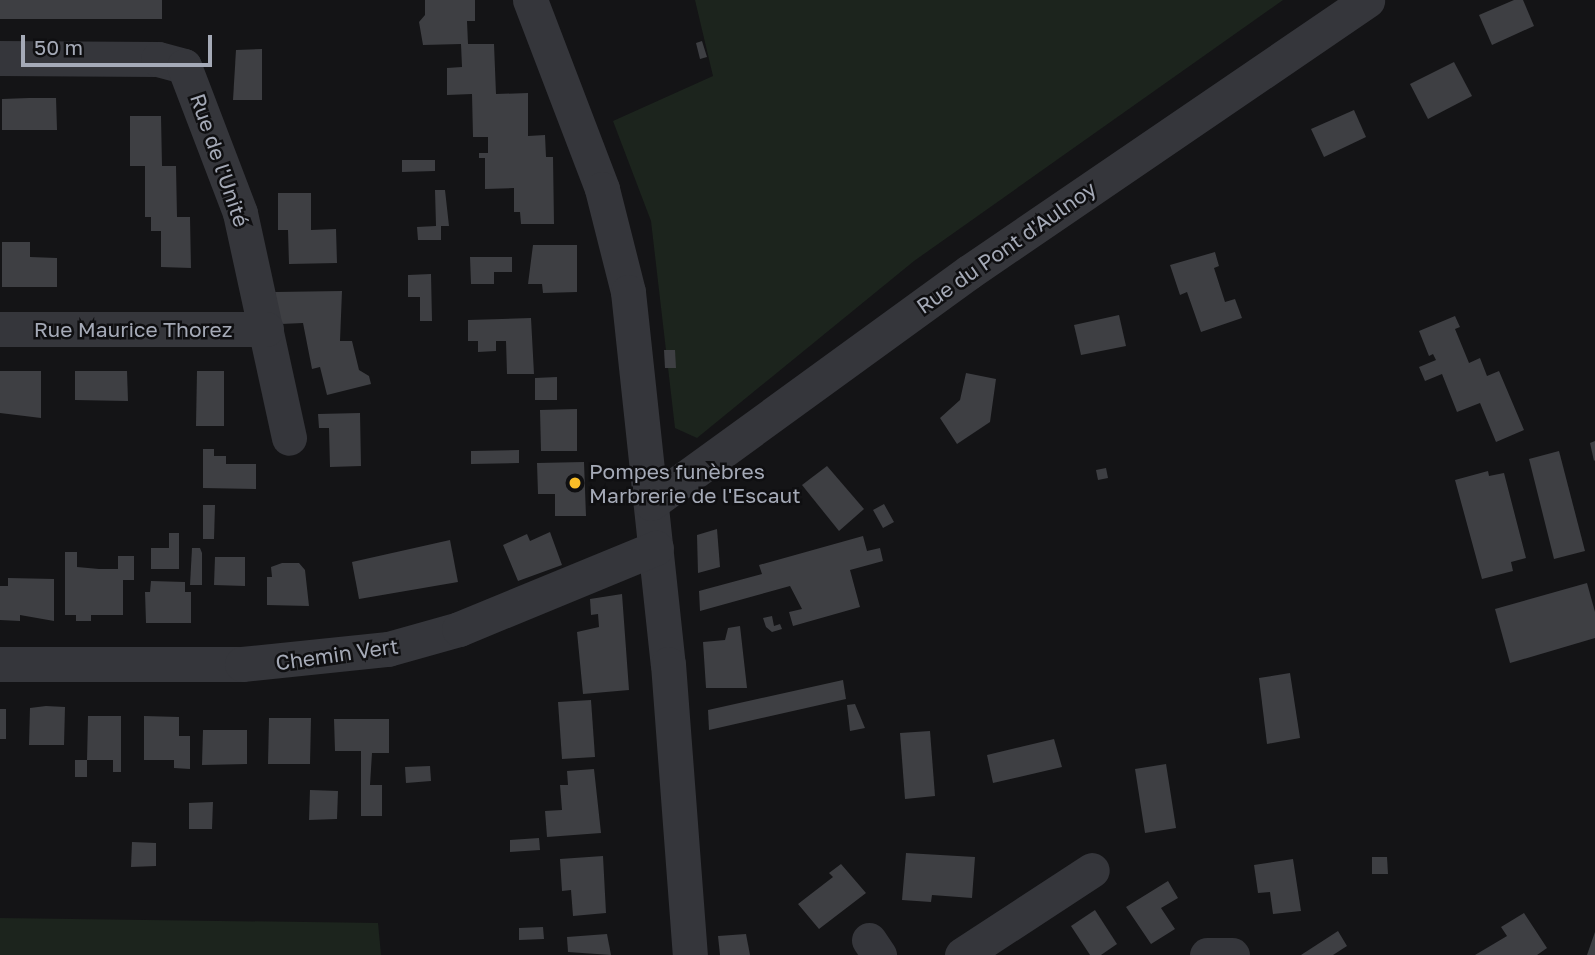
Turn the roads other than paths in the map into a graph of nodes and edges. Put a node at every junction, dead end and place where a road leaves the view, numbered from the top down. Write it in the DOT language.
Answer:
graph roads {
  1 [pos="530,0"];
  2 [pos="1367,0"];
  3 [pos="0,58"];
  4 [pos="0,329"];
  5 [pos="266,329"];
  6 [pos="289,438"];
  7 [pos="651,503"];
  8 [pos="656,548"];
  9 [pos="0,664"];
  10 [pos="1092,870"];
  11 [pos="690,955"];
  12 [pos="962,955"];
  13 [pos="1207,955"];
  14 [pos="1232,955"];
  1 -- 7 [label="street"];
  2 -- 7 [label="street, Rue du Pont d'Aulnoy"];
  3 -- 5 [label="street, Rue de l'Unité"];
  4 -- 5 [label="street, Rue Maurice Thorez"];
  5 -- 6 [label="street, Rue de l'Unité"];
  7 -- 8 [label="street"];
  8 -- 9 [label="street, Chemin Vert"];
  8 -- 11 [label="street"];
  10 -- 12 [label="street"];
  13 -- 14 [label="street"];
}
